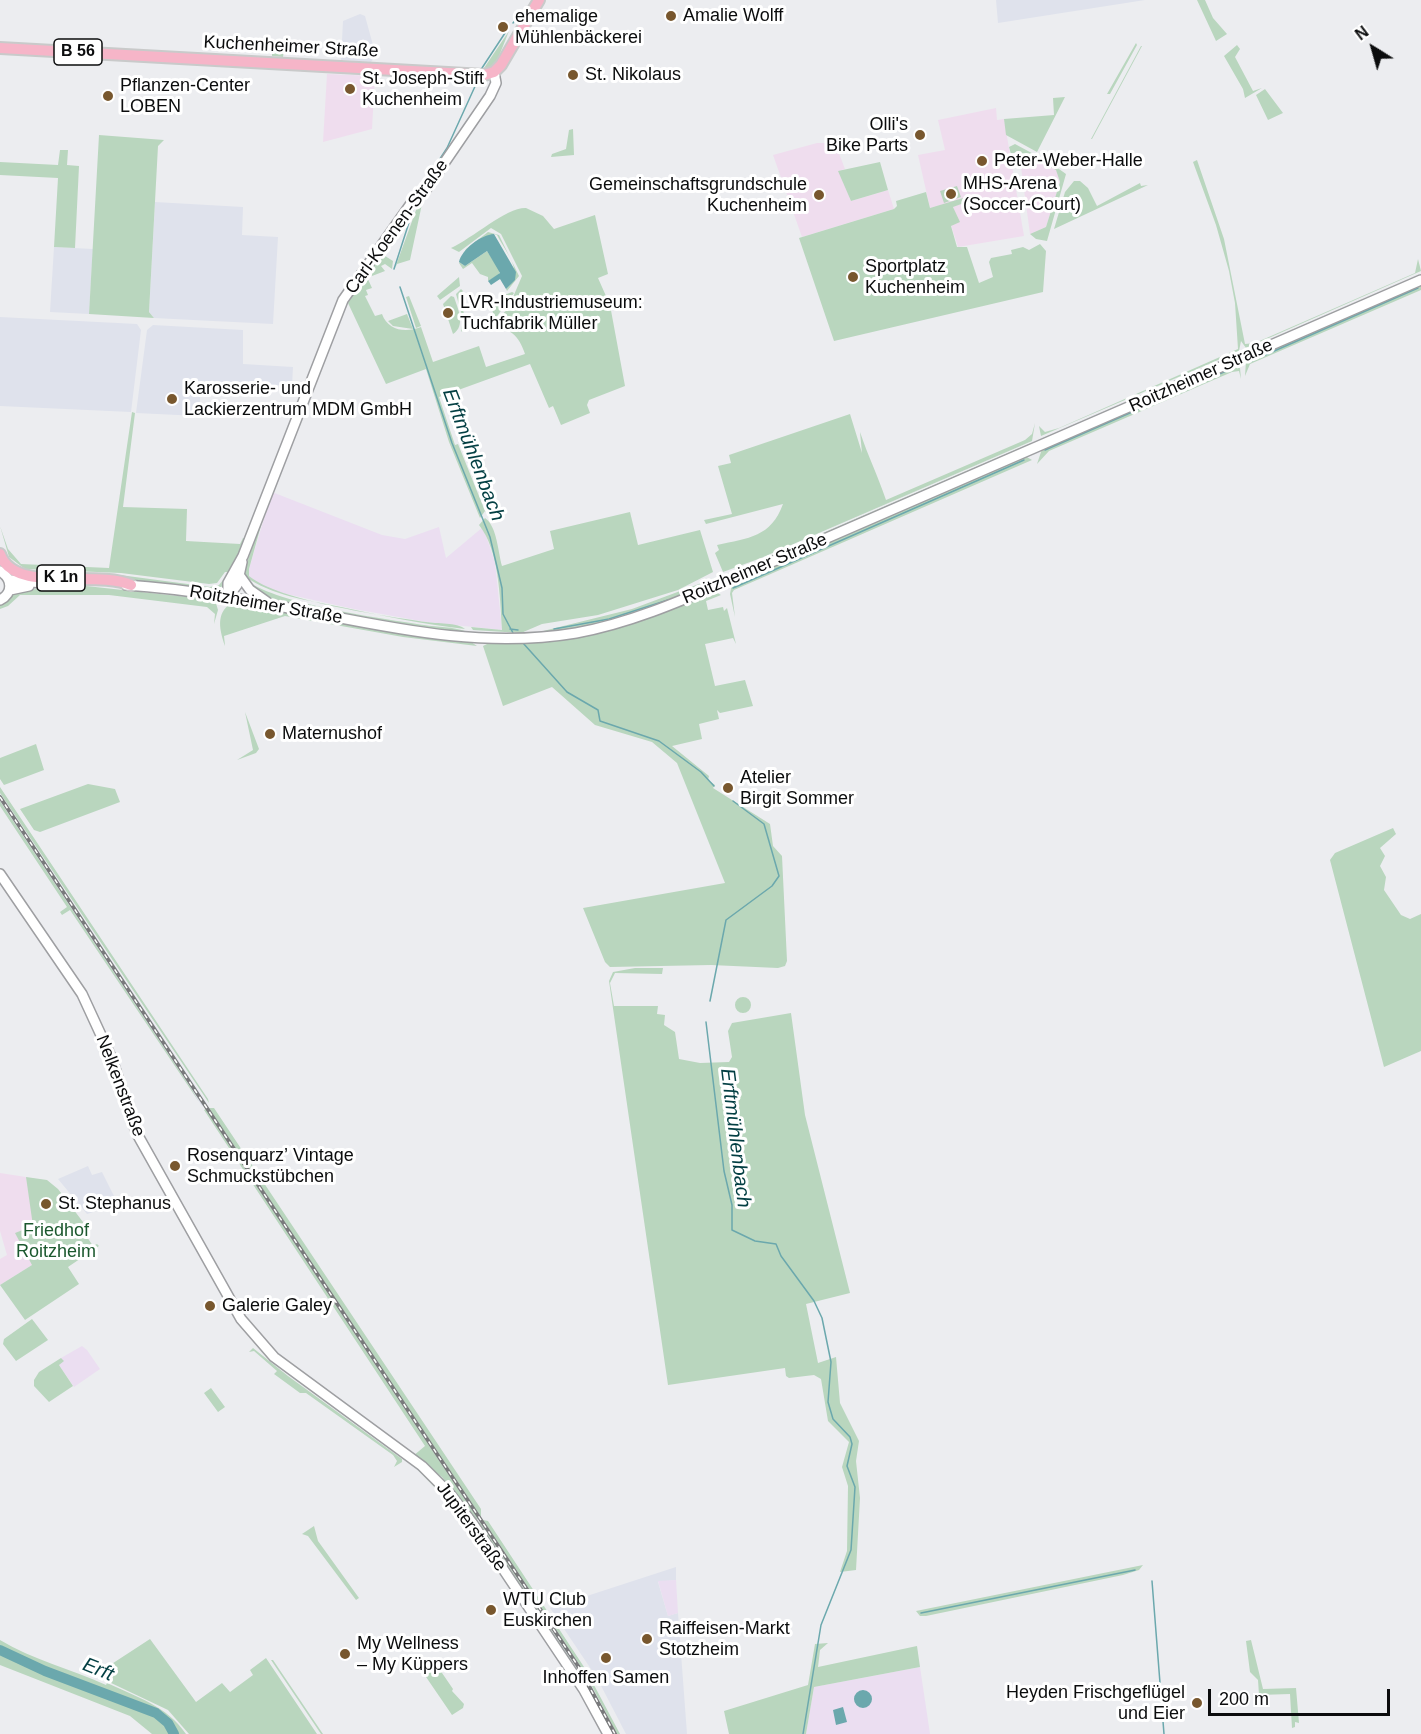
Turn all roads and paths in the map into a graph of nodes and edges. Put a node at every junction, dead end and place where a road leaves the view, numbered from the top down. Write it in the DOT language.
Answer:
graph roads {
  1 [pos="539,0"];
  2 [pos="0,48"];
  3 [pos="494,72"];
  4 [pos="1421,280"];
  5 [pos="0,554"];
  6 [pos="243,556"];
  7 [pos="0,571"];
  8 [pos="240,576"];
  9 [pos="9,585"];
  10 [pos="131,585"];
  11 [pos="228,597"];
  12 [pos="0,600"];
  13 [pos="271,604"];
  14 [pos="0,874"];
  15 [pos="259,1341"];
  16 [pos="608,1734"];
  1 -- 3 [label="main road"];
  2 -- 3 [label="main road, Kuchenheimer Straße / B 56"];
  3 -- 6 [label="street, Carl-Koenen-Straße"];
  4 -- 13 [label="street, Roitzheimer Straße"];
  5 -- 10 [label="main road, K 1n"];
  6 -- 8 [label="street, Carl-Koenen-Straße"];
  6 -- 11 [label="street, Carl-Koenen-Straße"];
  7 -- 9 [label="street"];
  8 -- 11 [label="street, Carl-Koenen-Straße"];
  8 -- 13 [label="street"];
  9 -- 10 [label="street, Roitzheimer Straße"];
  9 -- 12 [label="street"];
  10 -- 11 [label="street, Roitzheimer Straße"];
  11 -- 13 [label="street, Roitzheimer Straße"];
  14 -- 15 [label="street, Nelkenstraße"];
  15 -- 16 [label="street, Jupiterstraße"];
}
